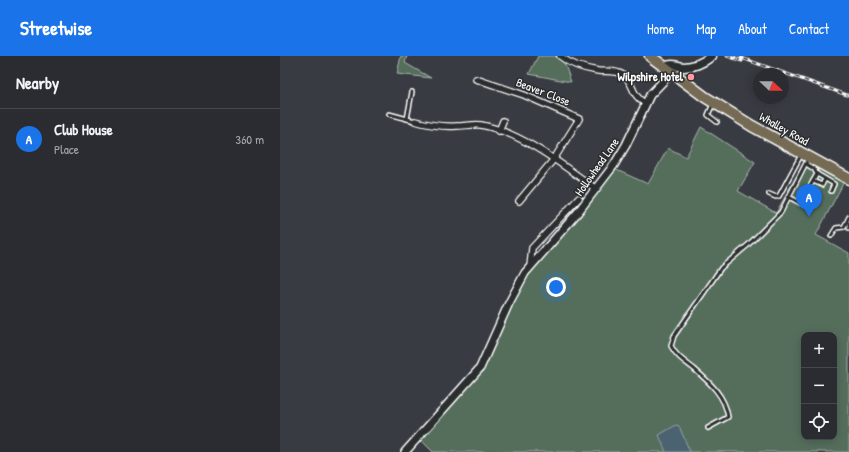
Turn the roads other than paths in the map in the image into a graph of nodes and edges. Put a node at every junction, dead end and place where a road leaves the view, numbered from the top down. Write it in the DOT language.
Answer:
graph roads {
  1 [pos="560,56"];
  2 [pos="650,56"];
  3 [pos="710,57"];
  4 [pos="668,70"];
  5 [pos="476,79"];
  6 [pos="412,92"];
  7 [pos="714,102"];
  8 [pos="645,103"];
  9 [pos="389,114"];
  10 [pos="407,119"];
  11 [pos="415,121"];
  12 [pos="503,121"];
  13 [pos="717,122"];
  14 [pos="499,131"];
  15 [pos="554,159"];
  16 [pos="806,159"];
  17 [pos="817,174"];
  18 [pos="825,179"];
  19 [pos="849,180"];
  20 [pos="813,181"];
  21 [pos="596,189"];
  22 [pos="831,191"];
  23 [pos="769,194"];
  24 [pos="815,195"];
  25 [pos="789,197"];
  26 [pos="579,198"];
  27 [pos="519,201"];
  28 [pos="800,203"];
  29 [pos="849,218"];
  30 [pos="849,223"];
  31 [pos="848,228"];
  32 [pos="831,236"];
  33 [pos="530,267"];
  34 [pos="708,428"];
  35 [pos="405,452"];
  1 -- 8 [label="street"];
  2 -- 4 [label="highway, Whalley Road"];
  3 -- 4 [label="main road"];
  4 -- 7 [label="highway, Whalley Road"];
  4 -- 8 [label="street, Hollowhead Lane"];
  5 -- 15 [label="street, Beaver Close"];
  6 -- 10 [label="lane"];
  7 -- 13 [label="lane"];
  7 -- 16 [label="highway, Whalley Road"];
  8 -- 21 [label="street, Hollowhead Lane"];
  9 -- 10 [label="lane"];
  10 -- 11 [label="lane"];
  11 -- 14 [label="street"];
  12 -- 14 [label="street"];
  14 -- 15 [label="street"];
  15 -- 21 [label="street"];
  15 -- 27 [label="street"];
  16 -- 17 [label="lane"];
  16 -- 19 [label="highway, Whalley Road"];
  16 -- 23 [label="lane"];
  16 -- 25 [label="lane"];
  17 -- 18 [label="lane"];
  17 -- 20 [label="lane"];
  18 -- 20 [label="lane"];
  18 -- 22 [label="lane"];
  20 -- 24 [label="lane"];
  21 -- 33 [label="street, Hollowhead Lane"];
  25 -- 28 [label="lane"];
  25 -- 34 [label="lane"];
  26 -- 33 [label="street, Hollowhead Lane"];
  29 -- 32 [label="lane"];
  30 -- 31 [label="lane"];
  33 -- 35 [label="street, Hollowhead Lane"];
}
